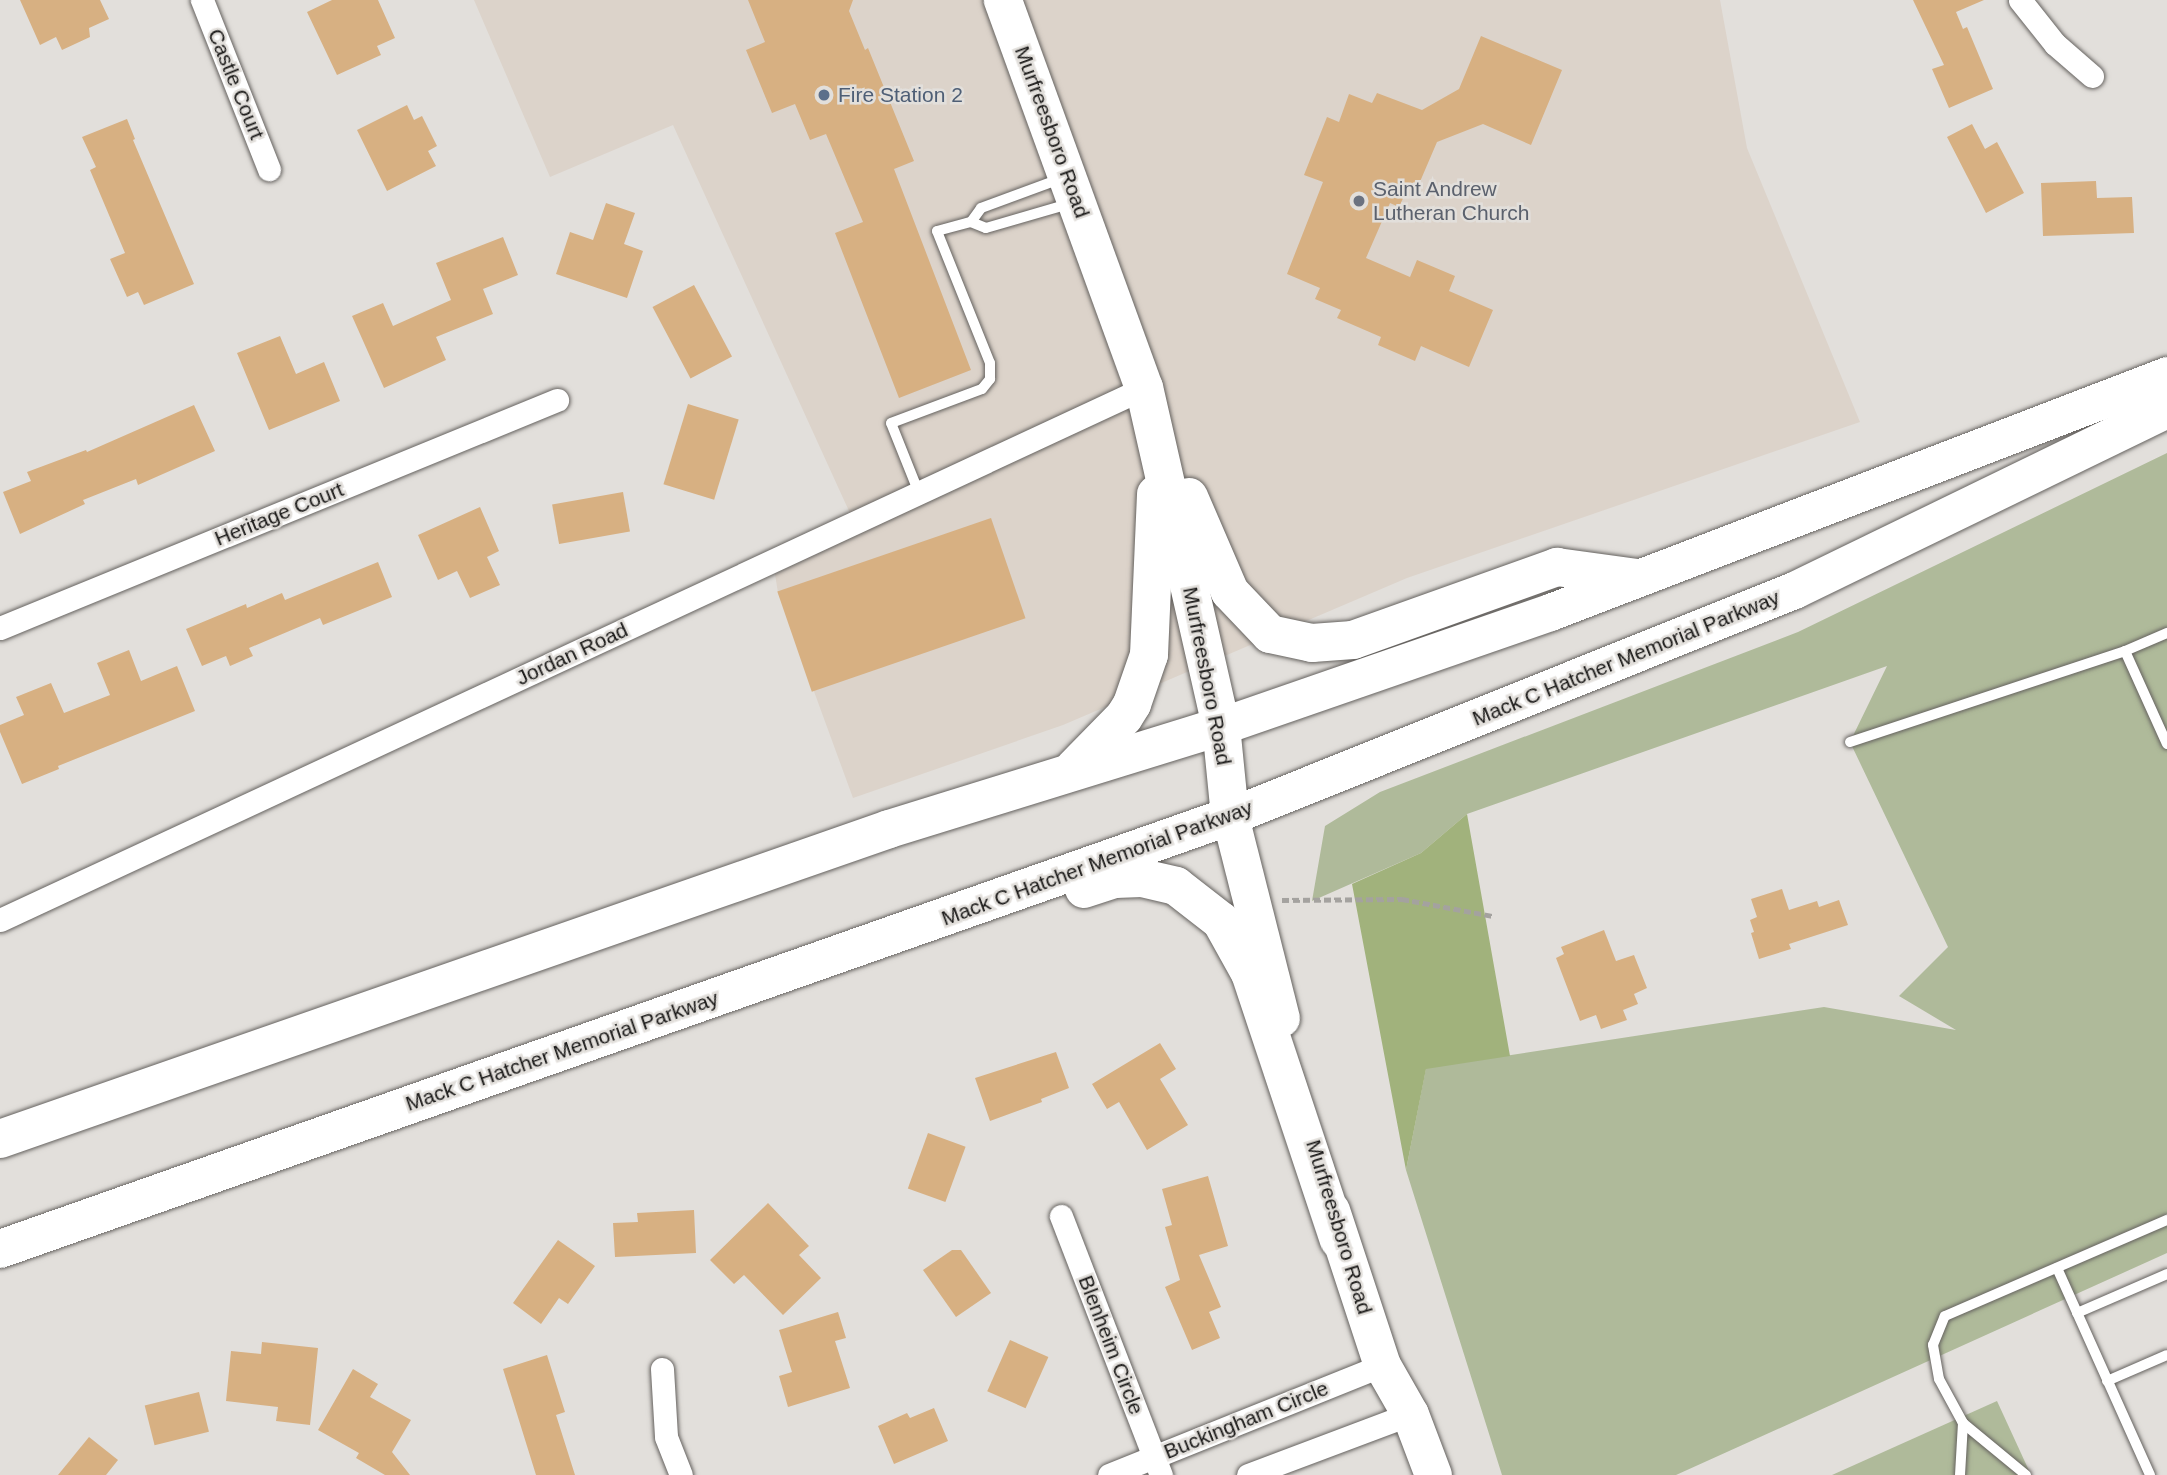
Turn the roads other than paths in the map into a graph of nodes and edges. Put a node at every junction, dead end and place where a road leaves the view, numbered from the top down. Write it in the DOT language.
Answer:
graph roads {
  1 [pos="202,0"];
  2 [pos="1003,0"];
  3 [pos="2020,0"];
  4 [pos="2092,76"];
  5 [pos="269,169"];
  6 [pos="1073,189"];
  7 [pos="971,222"];
  8 [pos="2167,375"];
  9 [pos="1144,388"];
  10 [pos="557,400"];
  11 [pos="2167,409"];
  12 [pos="1158,439"];
  13 [pos="919,494"];
  14 [pos="1637,579"];
  15 [pos="0,628"];
  16 [pos="2167,633"];
  17 [pos="2125,651"];
  18 [pos="1221,726"];
  19 [pos="1850,742"];
  20 [pos="2167,744"];
  21 [pos="1071,772"];
  22 [pos="1230,816"];
  23 [pos="0,920"];
  24 [pos="743,988"];
  25 [pos="0,1139"];
  26 [pos="1061,1216"];
  27 [pos="2167,1220"];
  28 [pos="1339,1240"];
  29 [pos="0,1249"];
  30 [pos="2056,1268"];
  31 [pos="2167,1275"];
  32 [pos="2077,1313"];
  33 [pos="2167,1355"];
  34 [pos="1382,1365"];
  35 [pos="662,1369"];
  36 [pos="2107,1381"];
  37 [pos="1410,1414"];
  38 [pos="1964,1423"];
  39 [pos="1158,1466"];
  40 [pos="681,1475"];
  41 [pos="1109,1475"];
  42 [pos="1248,1475"];
  43 [pos="1433,1475"];
  44 [pos="1960,1475"];
  45 [pos="2026,1475"];
  46 [pos="2150,1475"];
  1 -- 5 [label="street, Castle Court"];
  2 -- 6 [label="highway, Murfreesboro Road"];
  3 -- 4 [label="street"];
  6 -- 7 [label="lane"];
  6 -- 7 [label="lane"];
  6 -- 9 [label="highway, Murfreesboro Road"];
  7 -- 13 [label="lane"];
  8 -- 14 [label="main road"];
  9 -- 12 [label="highway, Murfreesboro Road"];
  9 -- 13 [label="street, Jordan Road"];
  9 -- 14 [label="highway"];
  10 -- 15 [label="street, Heritage Court"];
  11 -- 22 [label="main road, Mack C Hatcher Memorial Parkway"];
  12 -- 18 [label="highway, Murfreesboro Road"];
  12 -- 21 [label="highway"];
  13 -- 23 [label="street, Jordan Road"];
  14 -- 18 [label="main road"];
  16 -- 17 [label="lane"];
  17 -- 19 [label="lane"];
  17 -- 20 [label="lane"];
  18 -- 21 [label="highway"];
  18 -- 22 [label="highway, Murfreesboro Road"];
  21 -- 25 [label="highway"];
  22 -- 24 [label="highway, Mack C Hatcher Memorial Parkway"];
  22 -- 28 [label="main road, Murfreesboro Road"];
  24 -- 28 [label="highway"];
  24 -- 29 [label="highway, Mack C Hatcher Memorial Parkway"];
  26 -- 39 [label="street, Blenheim Circle"];
  27 -- 30 [label="lane"];
  28 -- 34 [label="main road, Murfreesboro Road"];
  30 -- 32 [label="lane"];
  30 -- 38 [label="lane"];
  31 -- 32 [label="lane"];
  32 -- 36 [label="lane"];
  33 -- 36 [label="lane"];
  34 -- 37 [label="main road, Murfreesboro Road"];
  34 -- 39 [label="street, Buckingham Circle"];
  35 -- 40 [label="street"];
  36 -- 46 [label="lane"];
  37 -- 42 [label="street"];
  37 -- 43 [label="main road, Murfreesboro Road"];
  38 -- 44 [label="lane"];
  38 -- 45 [label="lane"];
  39 -- 41 [label="street, Buckingham Circle"];
}
